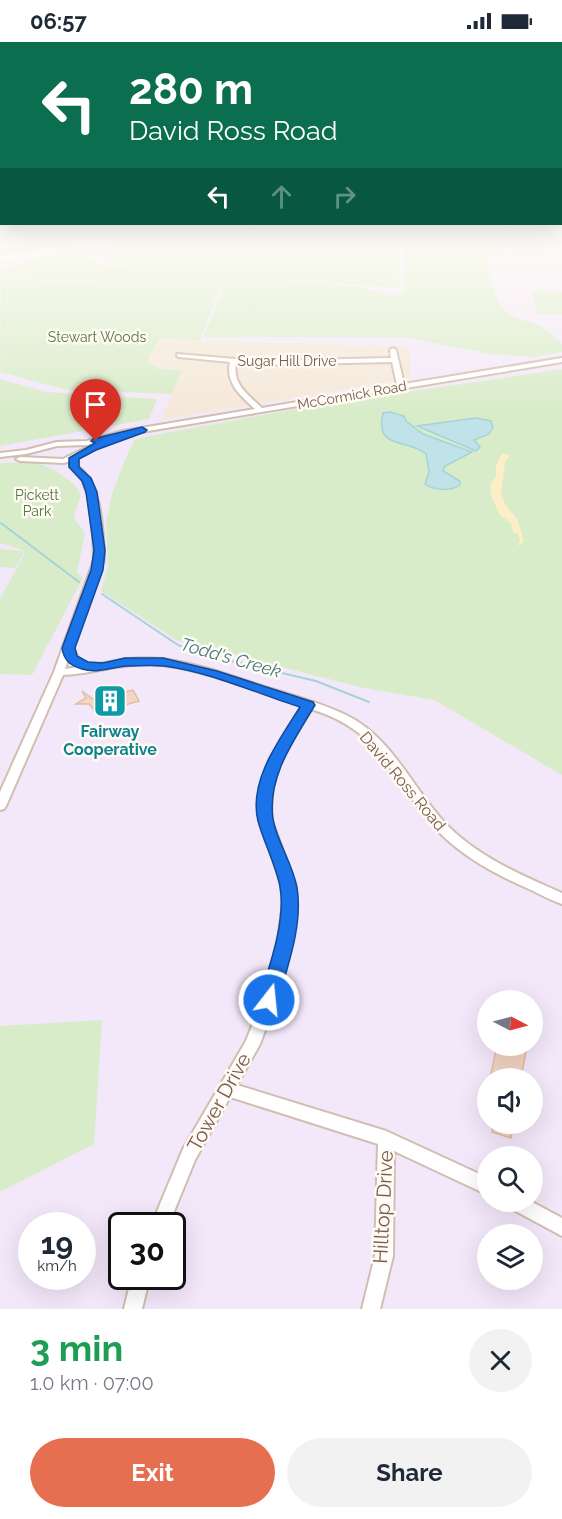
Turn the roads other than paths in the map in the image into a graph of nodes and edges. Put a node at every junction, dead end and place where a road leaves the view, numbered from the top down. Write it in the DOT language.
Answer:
graph roads {
  1 [pos="393,350"];
  2 [pos="179,355"];
  3 [pos="395,360"];
  4 [pos="562,360"];
  5 [pos="233,362"];
  6 [pos="401,387"];
  7 [pos="260,410"];
  8 [pos="142,430"];
  9 [pos="73,444"];
  10 [pos="47,447"];
  11 [pos="77,456"];
  12 [pos="0,457"];
  13 [pos="49,460"];
  14 [pos="92,501"];
  15 [pos="69,648"];
  16 [pos="103,667"];
  17 [pos="59,672"];
  18 [pos="308,705"];
  19 [pos="0,806"];
  20 [pos="562,899"];
  21 [pos="227,1089"];
  22 [pos="386,1139"];
  23 [pos="477,1182"];
  24 [pos="165,1212"];
  25 [pos="534,1212"];
  26 [pos="562,1227"];
  27 [pos="137,1290"];
  28 [pos="132,1309"];
  29 [pos="371,1309"];
  1 -- 3 [label="street"];
  2 -- 5 [label="street, Sugar Hill Drive"];
  3 -- 5 [label="street, Sugar Hill Drive"];
  3 -- 6 [label="street"];
  4 -- 6 [label="street, McCormick Road"];
  5 -- 7 [label="street"];
  6 -- 7 [label="street, McCormick Road"];
  7 -- 8 [label="street, McCormick Road"];
  8 -- 9 [label="street, McCormick Road"];
  8 -- 11 [label="street, McCormick Road"];
  9 -- 10 [label="street, McCormick Road"];
  9 -- 11 [label="street"];
  10 -- 12 [label="street"];
  10 -- 13 [label="street"];
  11 -- 13 [label="street, McCormick Road"];
  11 -- 14 [label="street"];
  12 -- 13 [label="street, McCormick Road"];
  13 -- 14 [label="street"];
  14 -- 15 [label="street"];
  15 -- 16 [label="street"];
  15 -- 17 [label="street"];
  16 -- 17 [label="street, David Ross Road"];
  16 -- 18 [label="street, David Ross Road"];
  17 -- 19 [label="street"];
  18 -- 20 [label="street, David Ross Road"];
  18 -- 21 [label="street, Tower Drive"];
  21 -- 22 [label="street, Hilltop Drive"];
  21 -- 24 [label="street, Tower Drive"];
  22 -- 23 [label="street, Hilltop Drive"];
  22 -- 29 [label="street, Hilltop Drive"];
  25 -- 26 [label="street"];
  27 -- 28 [label="street"];
}
